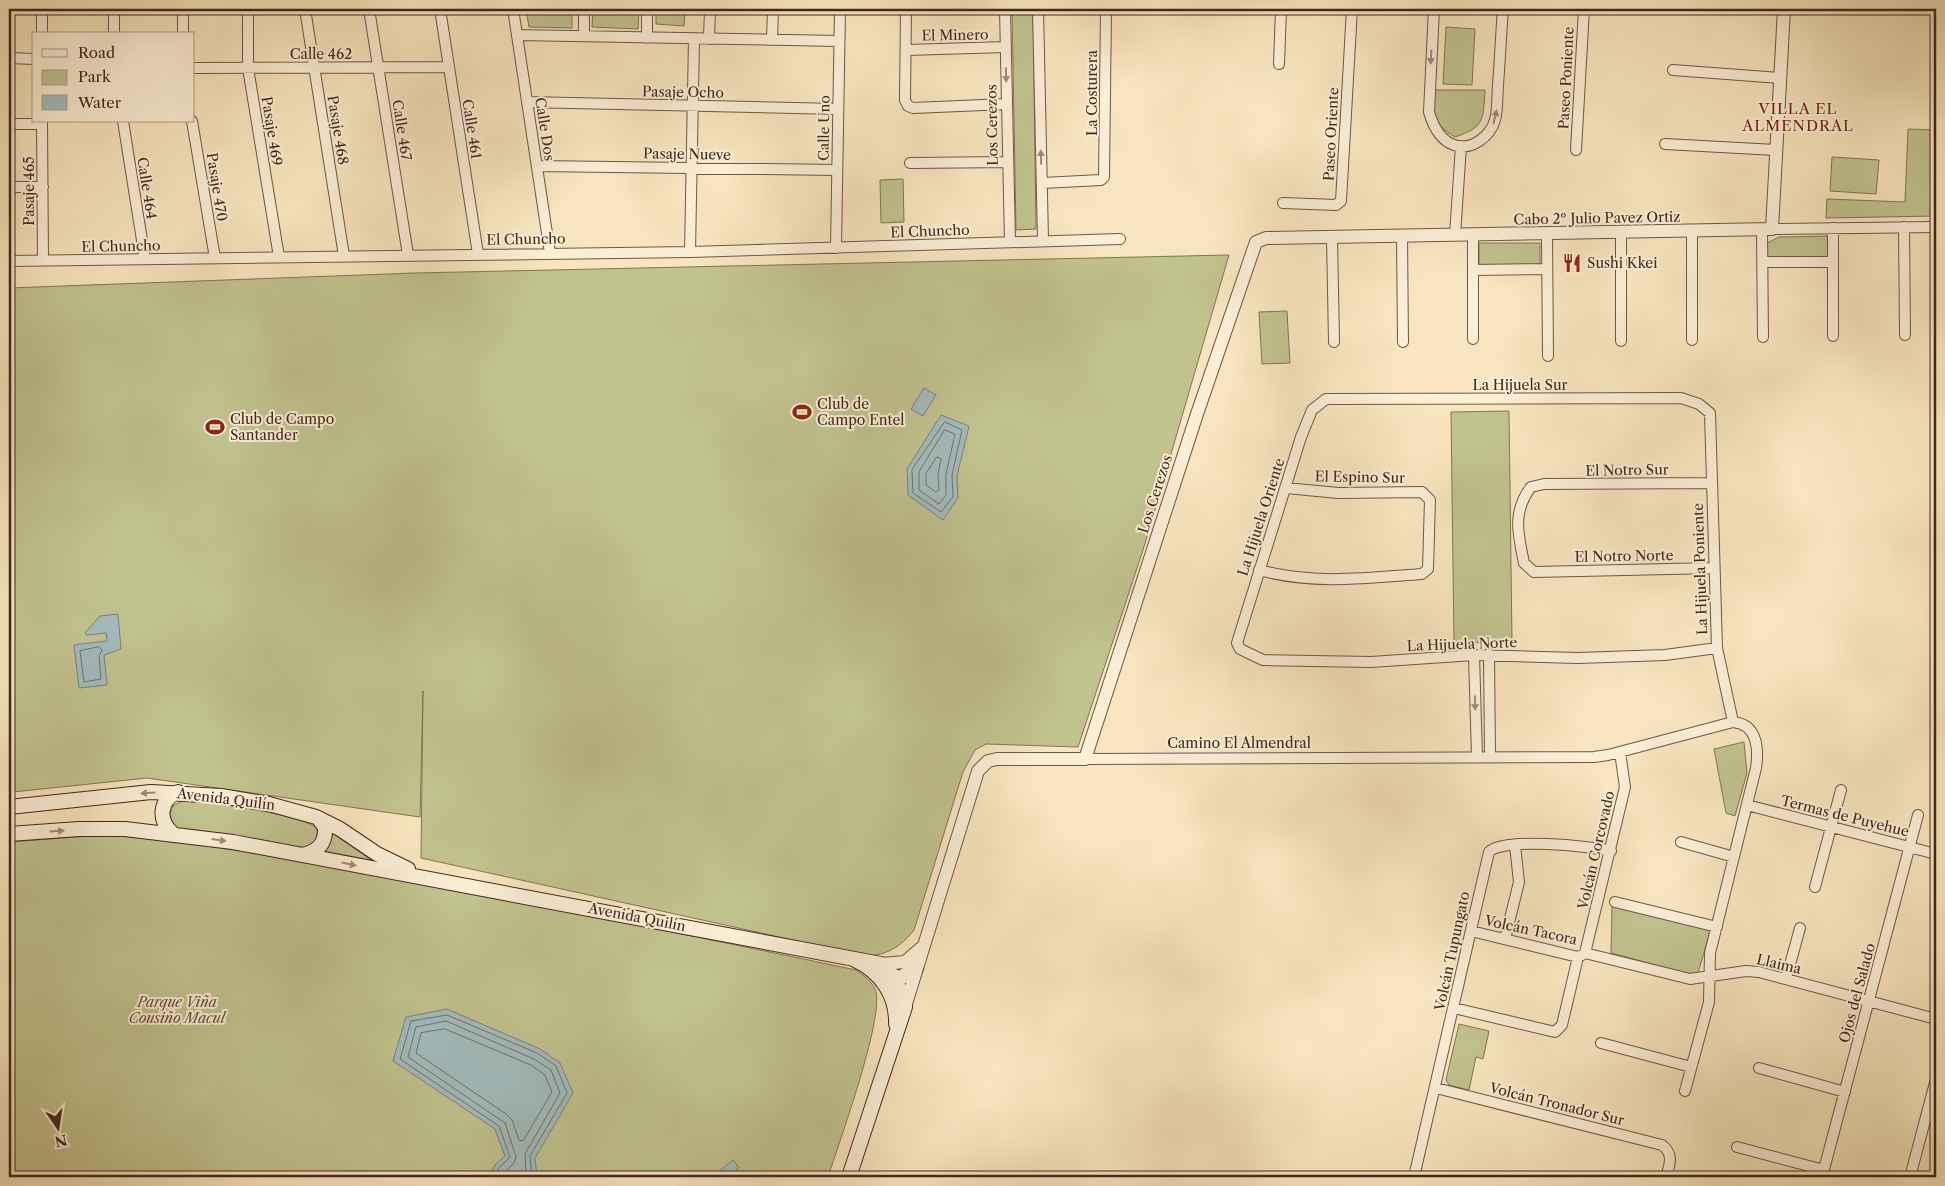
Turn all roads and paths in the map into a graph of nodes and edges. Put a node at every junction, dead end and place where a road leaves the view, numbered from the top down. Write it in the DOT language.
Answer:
graph roads {
  1 [pos="42,9"];
  2 [pos="114,9"];
  3 [pos="183,9"];
  4 [pos="248,9"];
  5 [pos="305,9"];
  6 [pos="369,9"];
  7 [pos="440,9"];
  8 [pos="513,9"];
  9 [pos="584,9"];
  10 [pos="647,9"];
  11 [pos="710,9"];
  12 [pos="773,9"];
  13 [pos="840,9"];
  14 [pos="906,9"];
  15 [pos="1005,9"];
  16 [pos="1038,9"];
  17 [pos="1106,9"];
  18 [pos="1280,9"];
  19 [pos="1352,9"];
  20 [pos="1434,9"];
  21 [pos="1503,9"];
  22 [pos="1584,9"];
  23 [pos="1784,9"];
  24 [pos="42,32"];
  25 [pos="114,32"];
  26 [pos="183,32"];
  27 [pos="517,35"];
  28 [pos="584,36"];
  29 [pos="647,38"];
  30 [pos="694,39"];
  31 [pos="709,39"];
  32 [pos="772,40"];
  33 [pos="839,41"];
  34 [pos="1006,47"];
  35 [pos="906,50"];
  36 [pos="9,58"];
  37 [pos="32,59"];
  38 [pos="1279,64"];
  39 [pos="314,67"];
  40 [pos="378,67"];
  41 [pos="449,67"];
  42 [pos="195,68"];
  43 [pos="248,68"];
  44 [pos="1673,70"];
  45 [pos="1780,78"];
  46 [pos="527,102"];
  47 [pos="1007,104"];
  48 [pos="693,106"];
  49 [pos="838,109"];
  50 [pos="123,122"];
  51 [pos="192,122"];
  52 [pos="42,123"];
  53 [pos="9,124"];
  54 [pos="1664,144"];
  55 [pos="1461,146"];
  56 [pos="1576,150"];
  57 [pos="1776,150"];
  58 [pos="1008,162"];
  59 [pos="910,163"];
  60 [pos="537,166"];
  61 [pos="692,168"];
  62 [pos="837,170"];
  63 [pos="1042,183"];
  64 [pos="43,187"];
  65 [pos="9,188"];
  66 [pos="1282,203"];
  67 [pos="1904,227"];
  68 [pos="1936,227"];
  69 [pos="1833,228"];
  70 [pos="1767,229"];
  71 [pos="1692,231"];
  72 [pos="1621,233"];
  73 [pos="1547,234"];
  74 [pos="1455,235"];
  75 [pos="1473,235"];
  76 [pos="1402,236"];
  77 [pos="1332,237"];
  78 [pos="1120,239"];
  79 [pos="1043,240"];
  80 [pos="1258,240"];
  81 [pos="1010,242"];
  82 [pos="836,248"];
  83 [pos="690,252"];
  84 [pos="550,253"];
  85 [pos="478,254"];
  86 [pos="408,255"];
  87 [pos="344,256"];
  88 [pos="279,257"];
  89 [pos="215,258"];
  90 [pos="145,259"];
  91 [pos="9,261"];
  92 [pos="43,261"];
  93 [pos="1762,262"];
  94 [pos="1833,262"];
  95 [pos="1547,269"];
  96 [pos="1473,270"];
  97 [pos="1905,335"];
  98 [pos="1763,336"];
  99 [pos="1833,336"];
  100 [pos="1473,339"];
  101 [pos="1692,340"];
  102 [pos="1334,342"];
  103 [pos="1403,342"];
  104 [pos="1621,342"];
  105 [pos="1548,356"];
  106 [pos="1326,399"];
  107 [pos="1710,413"];
  108 [pos="1712,483"];
  109 [pos="1286,488"];
  110 [pos="1714,568"];
  111 [pos="1258,570"];
  112 [pos="1534,572"];
  113 [pos="1717,648"];
  114 [pos="1240,650"];
  115 [pos="1474,654"];
  116 [pos="1488,654"];
  117 [pos="1733,722"];
  118 [pos="1620,752"];
  119 [pos="1490,756"];
  120 [pos="1477,757"];
  121 [pos="1085,759"];
  122 [pos="1841,790"];
  123 [pos="179,792"];
  124 [pos="1747,805"];
  125 [pos="9,807"];
  126 [pos="1918,815"];
  127 [pos="316,817"];
  128 [pos="1831,826"];
  129 [pos="172,833"];
  130 [pos="9,834"];
  131 [pos="1681,842"];
  132 [pos="1515,845"];
  133 [pos="1910,847"];
  134 [pos="1611,852"];
  135 [pos="1936,854"];
  136 [pos="301,855"];
  137 [pos="1734,857"];
  138 [pos="427,877"];
  139 [pos="1815,887"];
  140 [pos="1615,902"];
  141 [pos="1717,927"];
  142 [pos="1800,928"];
  143 [pos="1472,931"];
  144 [pos="1505,939"];
  145 [pos="923,946"];
  146 [pos="1581,955"];
  147 [pos="848,957"];
  148 [pos="881,964"];
  149 [pos="916,968"];
  150 [pos="1710,976"];
  151 [pos="896,978"];
  152 [pos="882,980"];
  153 [pos="1786,980"];
  154 [pos="1869,1001"];
  155 [pos="905,1007"];
  156 [pos="1454,1008"];
  157 [pos="1936,1019"];
  158 [pos="894,1037"];
  159 [pos="1600,1043"];
  160 [pos="1691,1067"];
  161 [pos="1759,1068"];
  162 [pos="1936,1079"];
  163 [pos="1436,1088"];
  164 [pos="1685,1091"];
  165 [pos="1845,1092"];
  166 [pos="1738,1147"];
  167 [pos="1823,1174"];
  168 [pos="849,1177"];
  169 [pos="1414,1177"];
  170 [pos="1666,1177"];
  171 [pos="1910,1177"];
  1 -- 24 [label="street"];
  2 -- 25 [label="street"];
  3 -- 26 [label="street"];
  4 -- 43 [label="street, Pasaje 469"];
  5 -- 39 [label="street, Pasaje 468"];
  6 -- 40 [label="street, Calle 467"];
  7 -- 41 [label="street, Calle 461"];
  8 -- 27 [label="street, Calle Dos"];
  9 -- 28 [label="street"];
  10 -- 29 [label="street"];
  11 -- 31 [label="street"];
  12 -- 32 [label="street"];
  13 -- 33 [label="street, Calle Uno"];
  14 -- 35 [label="street"];
  15 -- 34 [label="street, Los Cerezos"];
  63 -- 16 [label="street, one-way"];
  17 -- 63 [label="street, La Costurera"];
  18 -- 38 [label="street"];
  19 -- 66 [label="street, Paseo Oriente"];
  20 -- 55 [label="street, one-way"];
  55 -- 21 [label="street, one-way"];
  22 -- 56 [label="street, Paseo Poniente"];
  23 -- 45 [label="street"];
  27 -- 28 [label="street"];
  27 -- 46 [label="street, Calle Dos"];
  28 -- 29 [label="street"];
  29 -- 30 [label="street"];
  30 -- 31 [label="street"];
  30 -- 48 [label="street"];
  31 -- 32 [label="street"];
  32 -- 33 [label="street"];
  33 -- 49 [label="street, Calle Uno"];
  34 -- 35 [label="street, El Minero"];
  34 -- 47 [label="street, Los Cerezos, one-way"];
  35 -- 47 [label="street"];
  36 -- 37 [label="street"];
  39 -- 40 [label="street, Calle 462"];
  39 -- 43 [label="street, Calle 462"];
  39 -- 87 [label="street, Pasaje 468"];
  40 -- 41 [label="street, Calle 462"];
  40 -- 86 [label="street, Calle 467"];
  41 -- 85 [label="street, Calle 461"];
  42 -- 43 [label="street, Calle 462"];
  43 -- 88 [label="street, Pasaje 469"];
  44 -- 45 [label="street"];
  45 -- 57 [label="street"];
  46 -- 48 [label="street, Pasaje Ocho"];
  46 -- 60 [label="street, Calle Dos"];
  47 -- 58 [label="street, Los Cerezos"];
  48 -- 49 [label="street, Pasaje Ocho"];
  48 -- 61 [label="street"];
  49 -- 62 [label="street, Calle Uno"];
  50 -- 90 [label="street, Calle 464"];
  51 -- 89 [label="street, Pasaje 470"];
  52 -- 53 [label="street"];
  52 -- 64 [label="street, Pasaje 465"];
  54 -- 57 [label="street"];
  55 -- 74 [label="street"];
  57 -- 70 [label="street"];
  58 -- 59 [label="street"];
  58 -- 81 [label="street, Los Cerezos"];
  60 -- 61 [label="street, Pasaje Nueve"];
  60 -- 84 [label="street, Calle Dos"];
  61 -- 62 [label="street, Pasaje Nueve"];
  61 -- 83 [label="street"];
  62 -- 82 [label="street, Calle Uno"];
  63 -- 79 [label="street"];
  64 -- 65 [label="street"];
  64 -- 92 [label="street, Pasaje 465"];
  67 -- 68 [label="street, Cabo 2º Julio Pavez Ortiz"];
  67 -- 69 [label="street, Cabo 2º Julio Pavez Ortiz"];
  67 -- 97 [label="street"];
  69 -- 70 [label="street, Cabo 2º Julio Pavez Ortiz"];
  69 -- 94 [label="street"];
  70 -- 71 [label="street, Cabo 2º Julio Pavez Ortiz"];
  70 -- 93 [label="street"];
  71 -- 72 [label="street, Cabo 2º Julio Pavez Ortiz"];
  71 -- 101 [label="street"];
  72 -- 73 [label="street, Cabo 2º Julio Pavez Ortiz"];
  72 -- 104 [label="street"];
  73 -- 75 [label="street, Cabo 2º Julio Pavez Ortiz"];
  73 -- 95 [label="street"];
  74 -- 75 [label="street, Cabo 2º Julio Pavez Ortiz"];
  74 -- 76 [label="street, Cabo 2º Julio Pavez Ortiz"];
  75 -- 96 [label="street"];
  76 -- 77 [label="street, Cabo 2º Julio Pavez Ortiz"];
  76 -- 103 [label="street"];
  77 -- 80 [label="street, Cabo 2º Julio Pavez Ortiz"];
  77 -- 102 [label="street"];
  78 -- 79 [label="street"];
  79 -- 81 [label="street, El Chuncho"];
  80 -- 121 [label="street, Los Cerezos"];
  81 -- 82 [label="street, El Chuncho"];
  82 -- 83 [label="street, El Chuncho"];
  83 -- 84 [label="street, El Chuncho"];
  84 -- 85 [label="street, El Chuncho"];
  85 -- 86 [label="street, El Chuncho"];
  86 -- 87 [label="street, El Chuncho"];
  87 -- 88 [label="street, El Chuncho"];
  88 -- 89 [label="street, El Chuncho"];
  89 -- 90 [label="street, El Chuncho"];
  90 -- 92 [label="street, El Chuncho"];
  91 -- 92 [label="street, El Chuncho"];
  93 -- 94 [label="street"];
  93 -- 98 [label="street"];
  94 -- 99 [label="street"];
  95 -- 96 [label="street"];
  95 -- 105 [label="street"];
  96 -- 100 [label="street"];
  106 -- 107 [label="street, La Hijuela Sur"];
  106 -- 109 [label="street, La Hijuela Oriente"];
  107 -- 108 [label="street, La Hijuela Poniente"];
  108 -- 110 [label="street, La Hijuela Poniente"];
  108 -- 112 [label="street, El Notro Sur"];
  109 -- 111 [label="street, La Hijuela Oriente"];
  109 -- 111 [label="street, El Espino Sur"];
  110 -- 112 [label="street, El Notro Norte"];
  110 -- 113 [label="street, La Hijuela Poniente"];
  111 -- 114 [label="street, La Hijuela Oriente"];
  113 -- 116 [label="street, La Hijuela Norte"];
  113 -- 117 [label="street, La Hijuela Poniente"];
  114 -- 115 [label="street, La Hijuela Norte"];
  115 -- 116 [label="street, La Hijuela Norte"];
  115 -- 120 [label="street, one-way"];
  116 -- 119 [label="street"];
  117 -- 118 [label="street, Camino El Almendral"];
  117 -- 124 [label="street"];
  118 -- 119 [label="street, Camino El Almendral"];
  118 -- 134 [label="street, Volcán Corcovado"];
  119 -- 120 [label="street, Camino El Almendral"];
  120 -- 121 [label="street, Camino El Almendral"];
  121 -- 145 [label="street, Camino El Almendral"];
  122 -- 128 [label="street"];
  123 -- 125 [label="main road, Avenida Quilín, one-way"];
  123 -- 127 [label="main road, Avenida Quilín"];
  123 -- 129 [label="main road"];
  124 -- 128 [label="street, Termas de Puyehue"];
  124 -- 137 [label="street"];
  126 -- 133 [label="street, Ojos del Salado"];
  127 -- 136 [label="main road"];
  127 -- 138 [label="main road, Avenida Quilín"];
  128 -- 133 [label="street, Termas de Puyehue"];
  128 -- 139 [label="street"];
  130 -- 129 [label="main road, Avenida Quilín, one-way"];
  129 -- 136 [label="main road, Avenida Quilín, one-way"];
  131 -- 137 [label="street"];
  132 -- 134 [label="street, Volcán Tupungato"];
  132 -- 143 [label="street, Volcán Tupungato"];
  132 -- 144 [label="street"];
  133 -- 135 [label="street, Termas de Puyehue"];
  133 -- 154 [label="street, Ojos del Salado"];
  134 -- 146 [label="street, Volcán Corcovado"];
  136 -- 138 [label="main road, Avenida Quilín, one-way"];
  137 -- 141 [label="street"];
  138 -- 147 [label="main road, Avenida Quilín"];
  140 -- 141 [label="street"];
  141 -- 150 [label="street"];
  142 -- 153 [label="street"];
  143 -- 144 [label="street, Volcán Tacora"];
  143 -- 156 [label="street, Volcán Tupungato"];
  144 -- 146 [label="street, Volcán Tacora"];
  145 -- 148 [label="street, Avenida Quilín"];
  145 -- 149 [label="street, Camino El Almendral"];
  146 -- 150 [label="street, Llaima"];
  146 -- 156 [label="street, Volcán Corcovado"];
  147 -- 148 [label="main road, Avenida Quilín"];
  147 -- 152 [label="main road, Avenida Quilín"];
  148 -- 151 [label="main road"];
  149 -- 151 [label="main road"];
  149 -- 155 [label="street, Camino El Almendral"];
  150 -- 153 [label="street, Llaima"];
  150 -- 160 [label="street"];
  151 -- 152 [label="main road"];
  151 -- 155 [label="main road"];
  152 -- 158 [label="main road, Avenida Quilín"];
  153 -- 154 [label="street, Llaima"];
  154 -- 157 [label="street, Llaima"];
  154 -- 165 [label="street, Ojos del Salado"];
  155 -- 158 [label="main road, Avenida Quilín"];
  156 -- 163 [label="street, Volcán Tupungato"];
  158 -- 168 [label="main road, Avenida Quilín"];
  159 -- 160 [label="street"];
  160 -- 164 [label="street"];
  161 -- 165 [label="street"];
  162 -- 171 [label="street"];
  163 -- 169 [label="street, Volcán Tupungato"];
  163 -- 170 [label="street, Volcán Tronador Sur"];
  165 -- 167 [label="street, Ojos del Salado"];
  166 -- 167 [label="street"];
}
